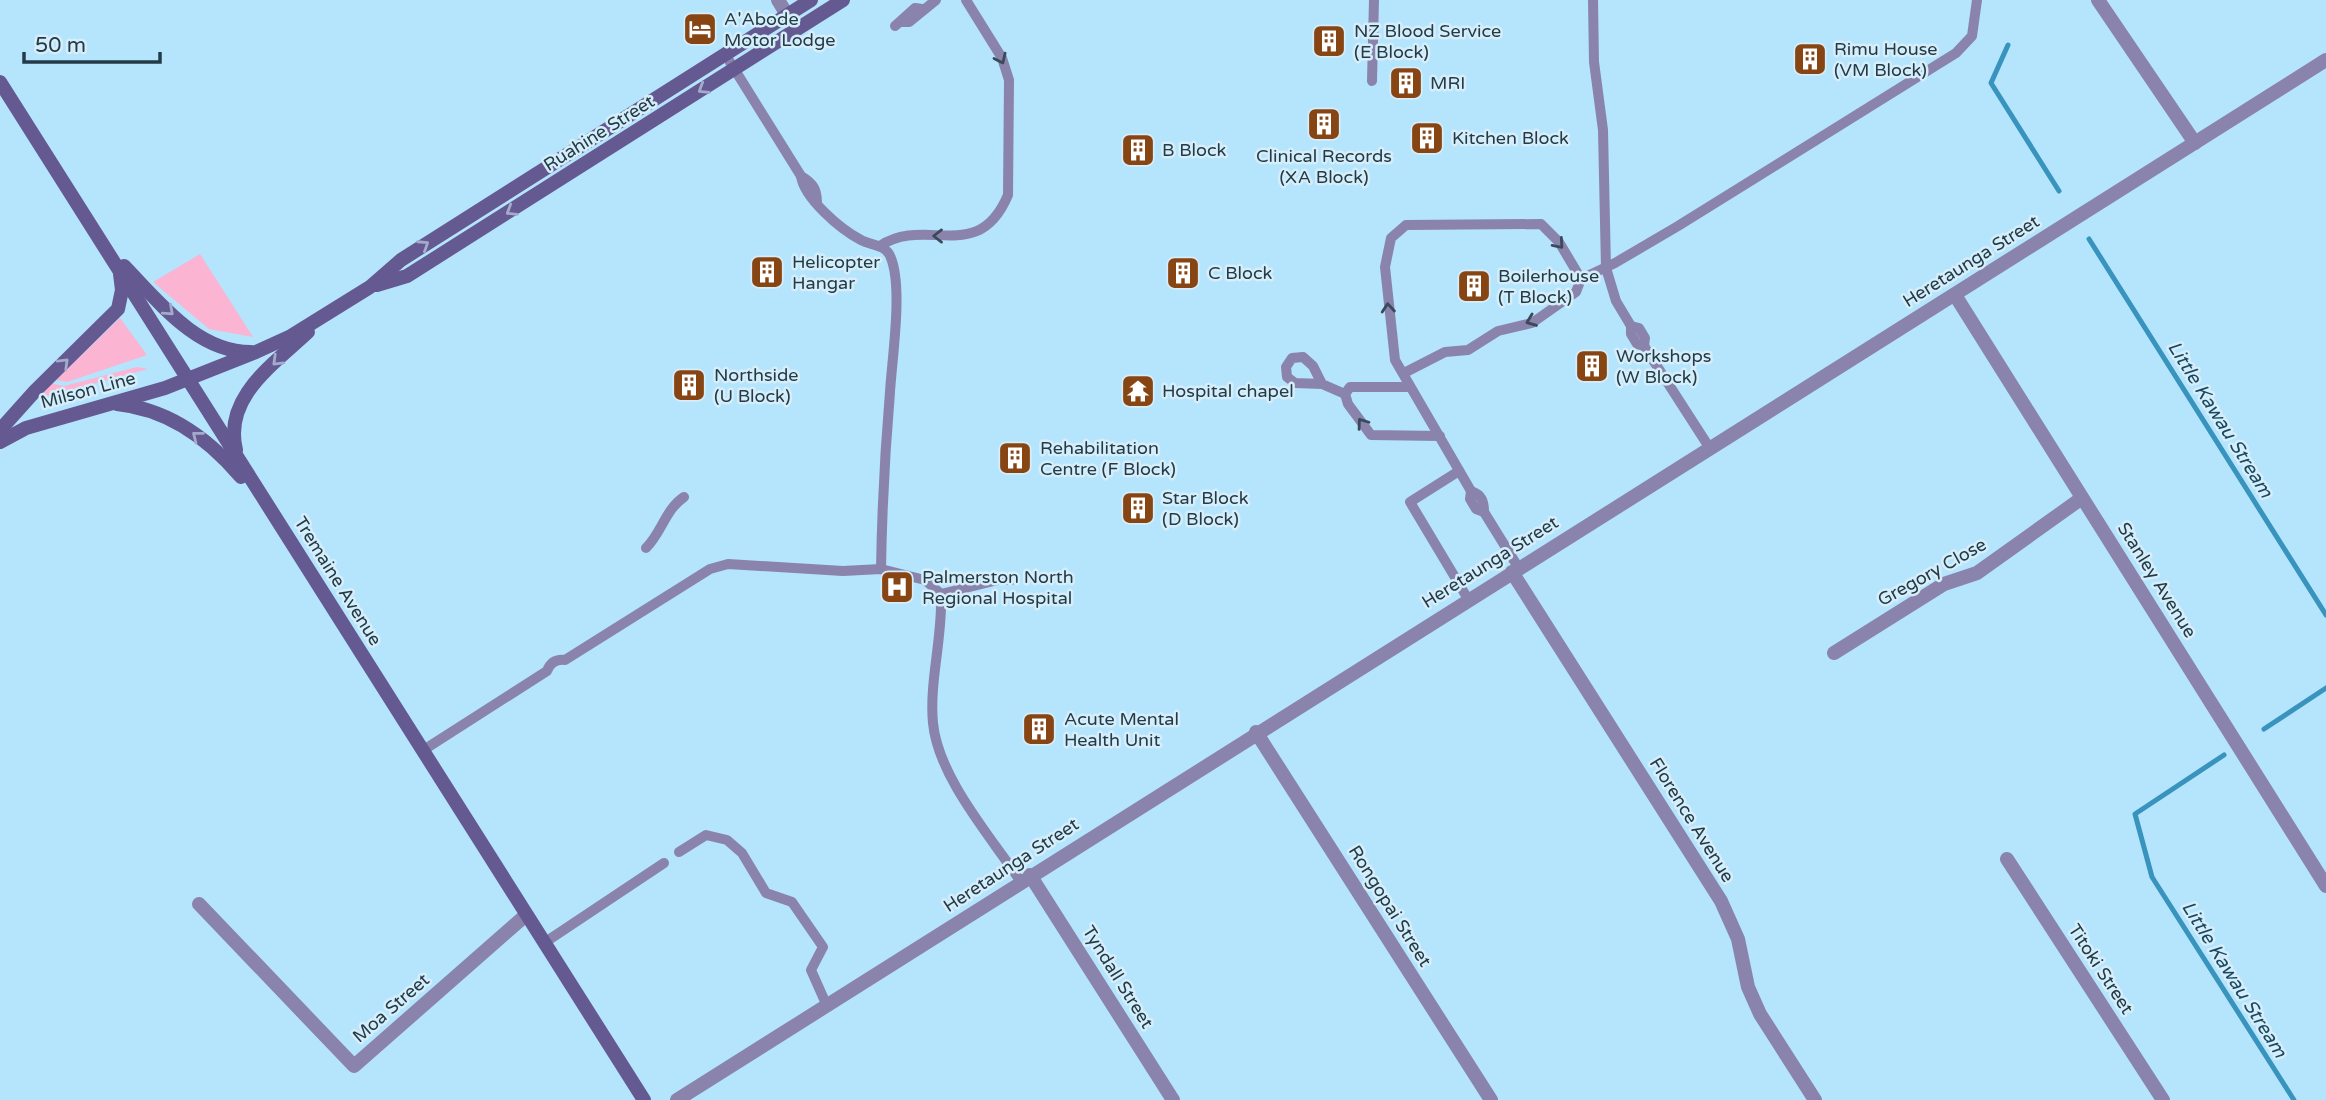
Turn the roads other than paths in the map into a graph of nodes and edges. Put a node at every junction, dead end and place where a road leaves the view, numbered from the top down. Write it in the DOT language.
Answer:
graph roads {
  1 [pos="778,0"];
  2 [pos="811,0"];
  3 [pos="844,0"];
  4 [pos="936,0"];
  5 [pos="966,0"];
  6 [pos="1374,0"];
  7 [pos="1593,0"];
  8 [pos="1977,0"];
  9 [pos="2098,0"];
  10 [pos="787,15"];
  11 [pos="898,24"];
  12 [pos="796,30"];
  13 [pos="725,54"];
  14 [pos="2326,60"];
  15 [pos="735,70"];
  16 [pos="1372,81"];
  17 [pos="0,82"];
  18 [pos="2195,143"];
  19 [pos="104,245"];
  20 [pos="880,246"];
  21 [pos="118,267"];
  22 [pos="1606,268"];
  23 [pos="1581,279"];
  24 [pos="370,287"];
  25 [pos="1955,295"];
  26 [pos="327,314"];
  27 [pos="256,352"];
  28 [pos="1404,373"];
  29 [pos="188,379"];
  30 [pos="1322,384"];
  31 [pos="1410,387"];
  32 [pos="1345,394"];
  33 [pos="97,406"];
  34 [pos="0,430"];
  35 [pos="1440,436"];
  36 [pos="0,442"];
  37 [pos="1709,447"];
  38 [pos="245,471"];
  39 [pos="1459,471"];
  40 [pos="684,497"];
  41 [pos="2082,498"];
  42 [pos="278,521"];
  43 [pos="646,548"];
  44 [pos="881,569"];
  45 [pos="1515,569"];
  46 [pos="1012,580"];
  47 [pos="941,594"];
  48 [pos="1468,599"];
  49 [pos="1834,653"];
  50 [pos="1256,732"];
  51 [pos="422,751"];
  52 [pos="679,852"];
  53 [pos="2007,859"];
  54 [pos="664,863"];
  55 [pos="1026,879"];
  56 [pos="2326,886"];
  57 [pos="199,904"];
  58 [pos="526,915"];
  59 [pos="544,943"];
  60 [pos="827,1006"];
  61 [pos="644,1100"];
  62 [pos="677,1100"];
  63 [pos="1173,1100"];
  64 [pos="1490,1100"];
  65 [pos="1815,1100"];
  66 [pos="2163,1100"];
  1 -- 10 [label="street"];
  2 -- 10 [label="main road, Ruahine Street"];
  3 -- 12 [label="main road, Ruahine Street"];
  4 -- 11 [label="lane"];
  5 -- 20 [label="lane, one-way"];
  6 -- 16 [label="lane"];
  7 -- 22 [label="lane"];
  8 -- 22 [label="lane"];
  9 -- 18 [label="street"];
  10 -- 12 [label="street"];
  10 -- 13 [label="main road, Ruahine Street"];
  12 -- 15 [label="main road, Ruahine Street"];
  13 -- 15 [label="lane"];
  24 -- 13 [label="main road, Ruahine Street, one-way"];
  14 -- 18 [label="street, Heretaunga Street"];
  15 -- 20 [label="lane"];
  15 -- 24 [label="main road, Ruahine Street, one-way"];
  17 -- 19 [label="main road, Tremaine Avenue"];
  18 -- 25 [label="street, Heretaunga Street"];
  19 -- 21 [label="main road, Tremaine Avenue"];
  19 -- 27 [label="main road, one-way"];
  20 -- 44 [label="lane"];
  21 -- 29 [label="main road, Tremaine Avenue"];
  34 -- 21 [label="main road, one-way"];
  22 -- 23 [label="lane"];
  22 -- 37 [label="lane"];
  23 -- 28 [label="lane, one-way"];
  28 -- 23 [label="lane, one-way"];
  24 -- 26 [label="main road, Ruahine Street"];
  25 -- 37 [label="street, Heretaunga Street"];
  25 -- 41 [label="street, Stanley Avenue"];
  26 -- 27 [label="main road, Ruahine Street"];
  26 -- 38 [label="main road, one-way"];
  27 -- 29 [label="main road, Ruahine Street"];
  28 -- 31 [label="lane"];
  29 -- 33 [label="main road, Milson Line"];
  29 -- 38 [label="main road, Tremaine Avenue"];
  30 -- 32 [label="lane"];
  31 -- 32 [label="lane"];
  31 -- 35 [label="lane"];
  35 -- 32 [label="lane, one-way"];
  33 -- 36 [label="main road, Milson Line"];
  42 -- 33 [label="main road, one-way"];
  35 -- 39 [label="lane"];
  37 -- 45 [label="street, Heretaunga Street"];
  38 -- 42 [label="main road, Tremaine Avenue"];
  39 -- 45 [label="lane"];
  39 -- 48 [label="lane"];
  40 -- 43 [label="lane"];
  41 -- 49 [label="street, Gregory Close"];
  41 -- 56 [label="street, Stanley Avenue"];
  42 -- 51 [label="main road, Tremaine Avenue"];
  44 -- 47 [label="lane"];
  44 -- 51 [label="lane"];
  45 -- 48 [label="street, Heretaunga Street"];
  45 -- 65 [label="street, Florence Avenue"];
  46 -- 47 [label="lane"];
  47 -- 55 [label="lane"];
  48 -- 50 [label="street, Heretaunga Street"];
  50 -- 55 [label="street, Heretaunga Street"];
  50 -- 64 [label="street, Rongopai Street"];
  51 -- 58 [label="main road, Tremaine Avenue"];
  52 -- 60 [label="lane"];
  53 -- 66 [label="street, Titoki Street"];
  54 -- 59 [label="lane"];
  55 -- 60 [label="street, Heretaunga Street"];
  55 -- 63 [label="street, Tyndall Street"];
  57 -- 58 [label="street, Moa Street"];
  58 -- 59 [label="main road, Tremaine Avenue"];
  59 -- 61 [label="main road, Tremaine Avenue"];
  60 -- 62 [label="street, Heretaunga Street"];
}
